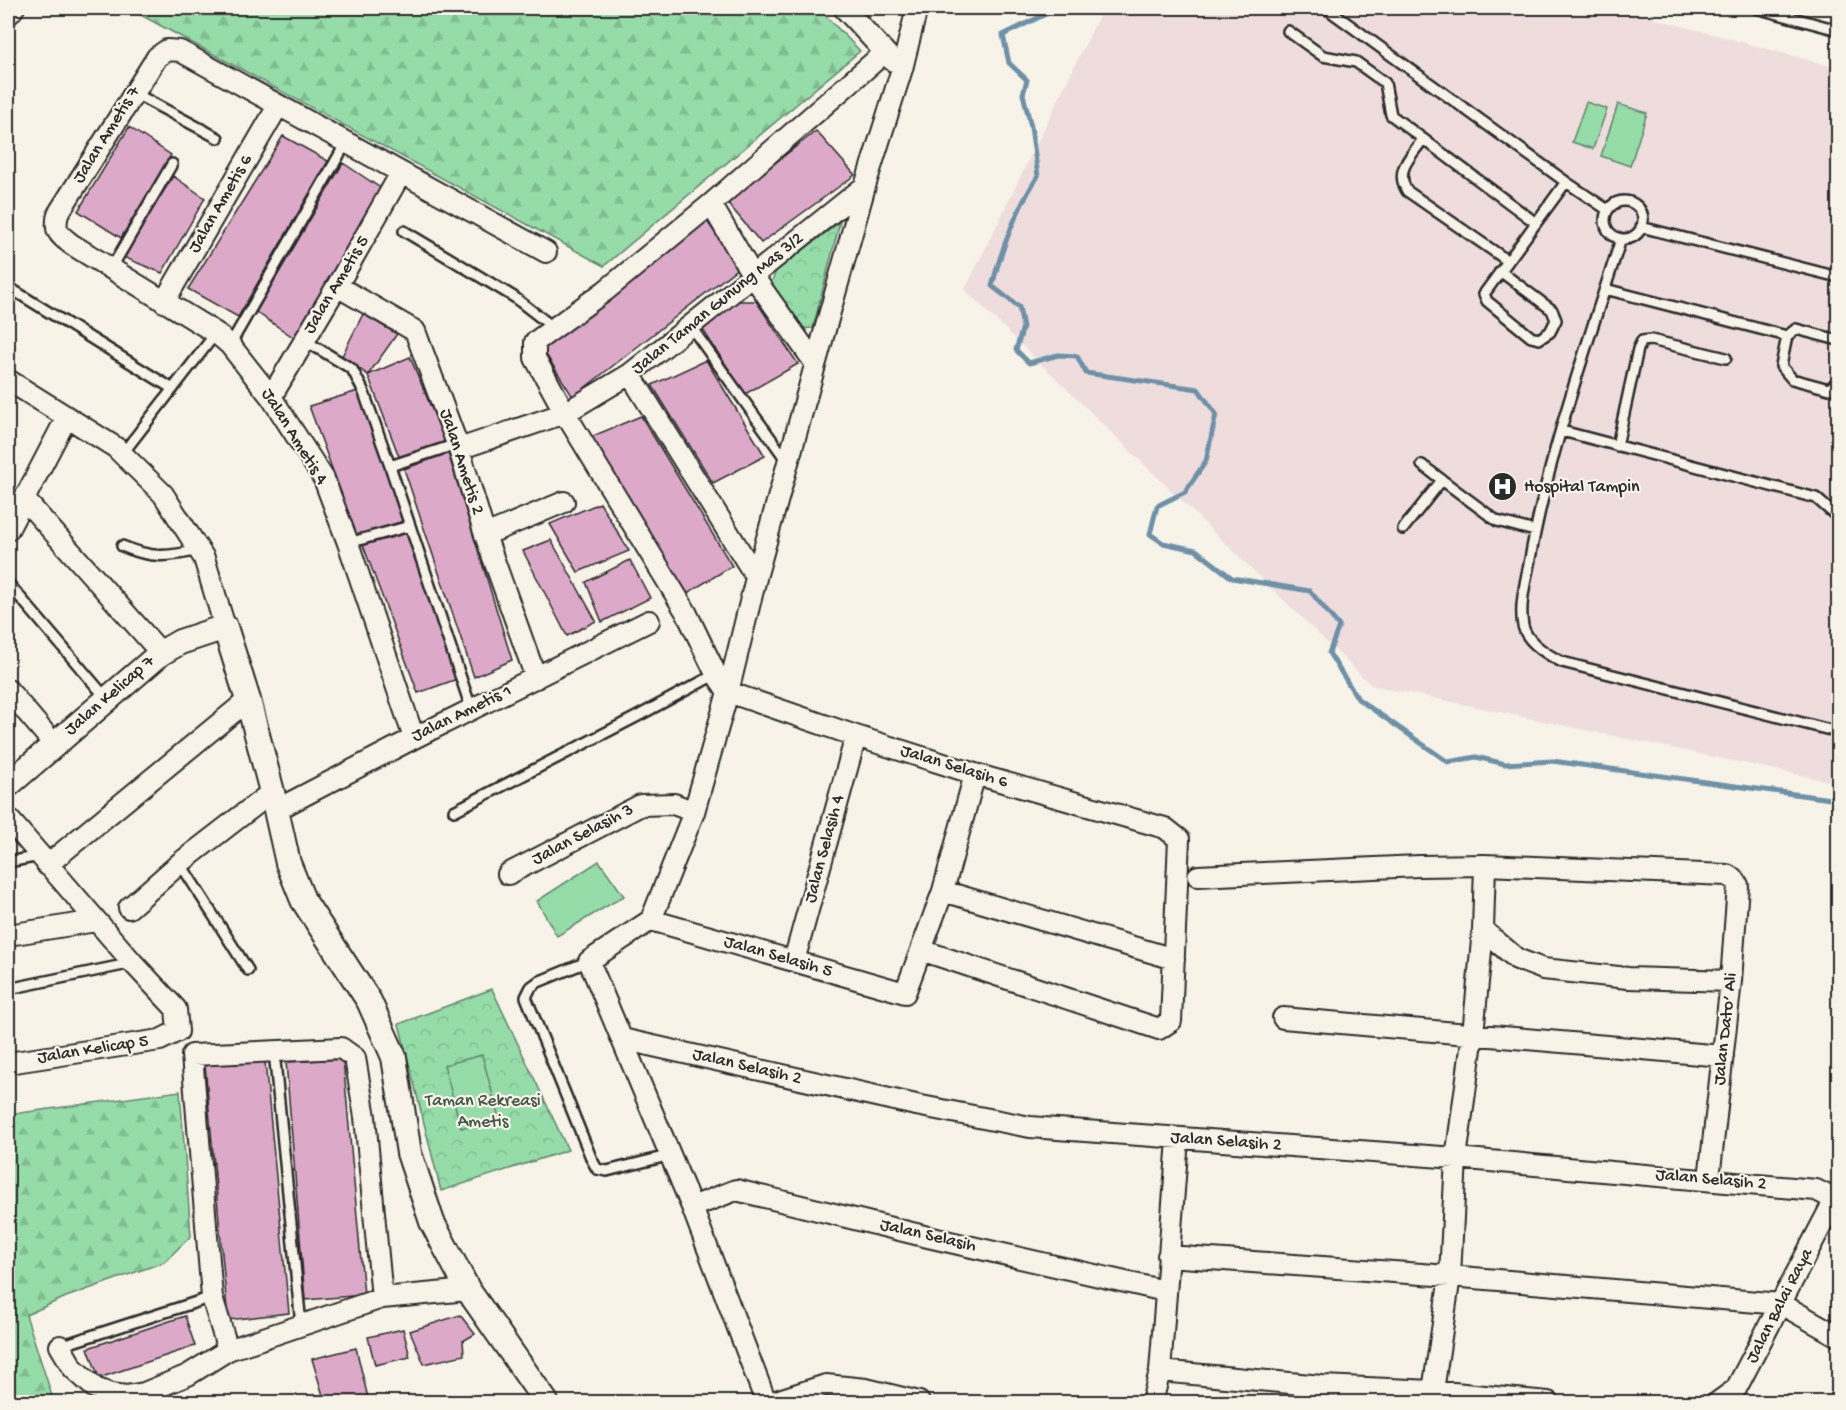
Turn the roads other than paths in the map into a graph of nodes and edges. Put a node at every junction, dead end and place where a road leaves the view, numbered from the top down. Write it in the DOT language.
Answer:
graph roads {
  1 [pos="14,8"];
  2 [pos="844,8"];
  3 [pos="917,8"];
  4 [pos="1326,8"];
  5 [pos="1756,8"];
  6 [pos="8,15"];
  7 [pos="1839,30"];
  8 [pos="1288,31"];
  9 [pos="884,53"];
  10 [pos="902,69"];
  11 [pos="134,93"];
  12 [pos="278,106"];
  13 [pos="218,138"];
  14 [pos="1423,139"];
  15 [pos="346,143"];
  16 [pos="172,164"];
  17 [pos="401,174"];
  18 [pos="1566,182"];
  19 [pos="866,186"];
  20 [pos="711,204"];
  21 [pos="1608,210"];
  22 [pos="1536,223"];
  23 [pos="55,225"];
  24 [pos="1641,227"];
  25 [pos="404,231"];
  26 [pos="1621,239"];
  27 [pos="546,252"];
  28 [pos="1508,261"];
  29 [pos="111,269"];
  30 [pos="1500,271"];
  31 [pos="753,276"];
  32 [pos="1839,277"];
  33 [pos="338,286"];
  34 [pos="1605,289"];
  35 [pos="13,290"];
  36 [pos="164,302"];
  37 [pos="691,327"];
  38 [pos="554,328"];
  39 [pos="1787,336"];
  40 [pos="223,339"];
  41 [pos="304,340"];
  42 [pos="1839,340"];
  43 [pos="1726,358"];
  44 [pos="816,363"];
  45 [pos="630,374"];
  46 [pos="1839,381"];
  47 [pos="9,385"];
  48 [pos="173,389"];
  49 [pos="271,397"];
  50 [pos="565,412"];
  51 [pos="67,417"];
  52 [pos="1562,432"];
  53 [pos="458,446"];
  54 [pos="1617,446"];
  55 [pos="123,453"];
  56 [pos="788,462"];
  57 [pos="1422,465"];
  58 [pos="390,466"];
  59 [pos="1442,480"];
  60 [pos="25,500"];
  61 [pos="564,502"];
  62 [pos="1834,514"];
  63 [pos="410,526"];
  64 [pos="1403,529"];
  65 [pos="8,530"];
  66 [pos="1535,531"];
  67 [pos="485,535"];
  68 [pos="348,543"];
  69 [pos="122,546"];
  70 [pos="199,550"];
  71 [pos="756,577"];
  72 [pos="8,583"];
  73 [pos="649,621"];
  74 [pos="225,627"];
  75 [pos="160,653"];
  76 [pos="716,674"];
  77 [pos="536,678"];
  78 [pos="8,690"];
  79 [pos="728,692"];
  80 [pos="107,699"];
  81 [pos="248,700"];
  82 [pos="471,711"];
  83 [pos="1839,732"];
  84 [pos="856,736"];
  85 [pos="414,738"];
  86 [pos="54,744"];
  87 [pos="975,774"];
  88 [pos="8,785"];
  89 [pos="274,801"];
  90 [pos="454,811"];
  91 [pos="694,812"];
  92 [pos="8,818"];
  93 [pos="43,861"];
  94 [pos="8,862"];
  95 [pos="180,863"];
  96 [pos="1485,865"];
  97 [pos="508,874"];
  98 [pos="1198,876"];
  99 [pos="942,891"];
  100 [pos="129,908"];
  101 [pos="651,920"];
  102 [pos="96,921"];
  103 [pos="1483,930"];
  104 [pos="8,935"];
  105 [pos="921,950"];
  106 [pos="1174,958"];
  107 [pos="589,961"];
  108 [pos="794,961"];
  109 [pos="133,963"];
  110 [pos="248,970"];
  111 [pos="1731,981"];
  112 [pos="8,989"];
  113 [pos="1283,1018"];
  114 [pos="1473,1034"];
  115 [pos="622,1039"];
  116 [pos="274,1051"];
  117 [pos="1723,1056"];
  118 [pos="8,1063"];
  119 [pos="1178,1138"];
  120 [pos="671,1155"];
  121 [pos="1456,1158"];
  122 [pos="1709,1179"];
  123 [pos="1833,1203"];
  124 [pos="692,1207"];
  125 [pos="1168,1256"];
  126 [pos="1450,1276"];
  127 [pos="468,1290"];
  128 [pos="1165,1291"];
  129 [pos="212,1297"];
  130 [pos="382,1298"];
  131 [pos="1781,1304"];
  132 [pos="301,1325"];
  133 [pos="1839,1336"];
  134 [pos="60,1346"];
  135 [pos="228,1350"];
  136 [pos="1160,1371"];
  137 [pos="1433,1391"];
  138 [pos="1320,1394"];
  139 [pos="546,1402"];
  140 [pos="766,1402"];
  141 [pos="773,1402"];
  142 [pos="919,1402"];
  143 [pos="1152,1402"];
  144 [pos="1548,1402"];
  145 [pos="1718,1402"];
  1 -- 6 [label="street"];
  2 -- 9 [label="street"];
  3 -- 10 [label="street"];
  4 -- 18 [label="lane"];
  5 -- 7 [label="lane"];
  8 -- 14 [label="lane"];
  9 -- 10 [label="street"];
  9 -- 20 [label="street"];
  10 -- 19 [label="street"];
  11 -- 12 [label="street, Jalan Ametis 7"];
  11 -- 13 [label="lane"];
  11 -- 23 [label="street, Jalan Ametis 7"];
  12 -- 15 [label="street"];
  12 -- 36 [label="street, Jalan Ametis 6"];
  14 -- 22 [label="lane"];
  14 -- 28 [label="lane"];
  15 -- 17 [label="street"];
  15 -- 40 [label="lane"];
  16 -- 29 [label="lane"];
  17 -- 27 [label="street"];
  17 -- 33 [label="street, Jalan Ametis 5"];
  18 -- 21 [label="lane"];
  18 -- 22 [label="lane"];
  19 -- 31 [label="street, Jalan Taman Gunung Mas 3/2"];
  19 -- 44 [label="street"];
  20 -- 31 [label="street"];
  20 -- 38 [label="street"];
  21 -- 24 [label="lane"];
  21 -- 26 [label="lane"];
  22 -- 28 [label="lane"];
  23 -- 29 [label="street, Jalan Ametis 4"];
  24 -- 26 [label="lane"];
  24 -- 32 [label="lane"];
  25 -- 38 [label="lane"];
  26 -- 34 [label="lane"];
  28 -- 30 [label="lane"];
  29 -- 36 [label="street, Jalan Ametis 4"];
  30 -- 30 [label="lane"];
  31 -- 37 [label="street, Jalan Taman Gunung Mas 3/2"];
  31 -- 44 [label="street"];
  33 -- 41 [label="street, Jalan Ametis 5"];
  33 -- 53 [label="street, Jalan Ametis 2"];
  34 -- 39 [label="lane"];
  34 -- 52 [label="lane"];
  35 -- 48 [label="lane"];
  36 -- 40 [label="street, Jalan Ametis 4"];
  37 -- 45 [label="street, Jalan Taman Gunung Mas 3/2"];
  37 -- 56 [label="lane"];
  38 -- 50 [label="street"];
  39 -- 42 [label="lane"];
  39 -- 46 [label="lane"];
  40 -- 48 [label="lane"];
  40 -- 49 [label="street, Jalan Ametis 4"];
  41 -- 49 [label="street, Jalan Ametis 5"];
  41 -- 58 [label="lane"];
  43 -- 54 [label="lane"];
  44 -- 56 [label="street"];
  45 -- 50 [label="street, Jalan Taman Gunung Mas 3/2"];
  45 -- 71 [label="street"];
  47 -- 51 [label="street"];
  48 -- 55 [label="lane"];
  49 -- 68 [label="street, Jalan Ametis 4"];
  50 -- 53 [label="street, Jalan Taman Gunung Mas 3/2"];
  50 -- 76 [label="street"];
  51 -- 55 [label="street"];
  51 -- 60 [label="street"];
  52 -- 54 [label="lane"];
  52 -- 66 [label="lane"];
  53 -- 58 [label="lane"];
  53 -- 67 [label="street, Jalan Ametis 2"];
  54 -- 62 [label="lane"];
  55 -- 70 [label="street"];
  56 -- 71 [label="street"];
  57 -- 59 [label="lane"];
  58 -- 63 [label="lane"];
  59 -- 64 [label="lane"];
  59 -- 66 [label="lane"];
  60 -- 65 [label="street"];
  60 -- 75 [label="street"];
  61 -- 67 [label="street"];
  63 -- 68 [label="lane"];
  63 -- 82 [label="lane"];
  66 -- 83 [label="lane"];
  67 -- 77 [label="street, Jalan Ametis 2"];
  68 -- 85 [label="street, Jalan Ametis 4"];
  69 -- 70 [label="lane"];
  70 -- 74 [label="street"];
  71 -- 79 [label="street"];
  72 -- 80 [label="lane"];
  73 -- 77 [label="street, Jalan Ametis 1"];
  74 -- 75 [label="street, Jalan Kelicap 7"];
  74 -- 81 [label="street"];
  75 -- 80 [label="street, Jalan Kelicap 7"];
  76 -- 79 [label="street"];
  76 -- 90 [label="lane"];
  77 -- 82 [label="street, Jalan Ametis 1"];
  78 -- 86 [label="street"];
  79 -- 84 [label="street, Jalan Selasih 6"];
  79 -- 91 [label="street"];
  80 -- 86 [label="street, Jalan Kelicap 7"];
  81 -- 89 [label="street"];
  81 -- 93 [label="street"];
  82 -- 85 [label="street, Jalan Ametis 1"];
  84 -- 87 [label="street, Jalan Selasih 6"];
  84 -- 108 [label="street, Jalan Selasih 4"];
  85 -- 89 [label="street, Jalan Ametis 1"];
  86 -- 88 [label="street, Jalan Kelicap 7"];
  87 -- 99 [label="street"];
  87 -- 106 [label="street, Jalan Selasih 6"];
  89 -- 95 [label="street, Jalan Ametis 1"];
  89 -- 127 [label="street"];
  91 -- 97 [label="street, Jalan Selasih 3"];
  91 -- 101 [label="street"];
  92 -- 93 [label="street"];
  93 -- 94 [label="lane"];
  93 -- 102 [label="street"];
  95 -- 100 [label="street, Jalan Ametis 1"];
  95 -- 110 [label="lane"];
  96 -- 98 [label="street"];
  96 -- 103 [label="street"];
  96 -- 111 [label="street, Jalan Dato’ Ali"];
  99 -- 105 [label="street"];
  99 -- 106 [label="street"];
  101 -- 107 [label="street"];
  101 -- 108 [label="street, Jalan Selasih 5"];
  102 -- 104 [label="street"];
  102 -- 109 [label="street"];
  103 -- 111 [label="street"];
  103 -- 114 [label="street"];
  105 -- 106 [label="street"];
  105 -- 108 [label="street, Jalan Selasih 5"];
  107 -- 115 [label="street"];
  107 -- 120 [label="lane"];
  109 -- 112 [label="lane"];
  109 -- 118 [label="street, Jalan Kelicap 5"];
  111 -- 117 [label="street, Jalan Dato’ Ali"];
  113 -- 114 [label="street"];
  114 -- 117 [label="street"];
  114 -- 121 [label="street"];
  115 -- 119 [label="street, Jalan Selasih 2"];
  115 -- 120 [label="street"];
  116 -- 129 [label="street"];
  116 -- 130 [label="street"];
  116 -- 132 [label="lane"];
  117 -- 122 [label="street, Jalan Dato’ Ali"];
  119 -- 121 [label="street, Jalan Selasih 2"];
  119 -- 125 [label="street"];
  120 -- 124 [label="street"];
  121 -- 122 [label="street, Jalan Selasih 2"];
  121 -- 126 [label="street"];
  122 -- 123 [label="street, Jalan Selasih 2"];
  123 -- 131 [label="street, Jalan Balai Raya"];
  124 -- 128 [label="street, Jalan Selasih"];
  124 -- 140 [label="street"];
  125 -- 126 [label="street"];
  125 -- 128 [label="street"];
  126 -- 131 [label="street"];
  126 -- 137 [label="street"];
  127 -- 130 [label="street"];
  127 -- 139 [label="street"];
  128 -- 136 [label="street"];
  129 -- 134 [label="lane"];
  129 -- 135 [label="street"];
  130 -- 132 [label="street"];
  131 -- 133 [label="street"];
  131 -- 145 [label="street, Jalan Balai Raya"];
  132 -- 135 [label="street"];
  134 -- 135 [label="street"];
  136 -- 138 [label="street"];
  136 -- 143 [label="street"];
  137 -- 138 [label="street"];
  137 -- 144 [label="street"];
  141 -- 142 [label="street"];
}
